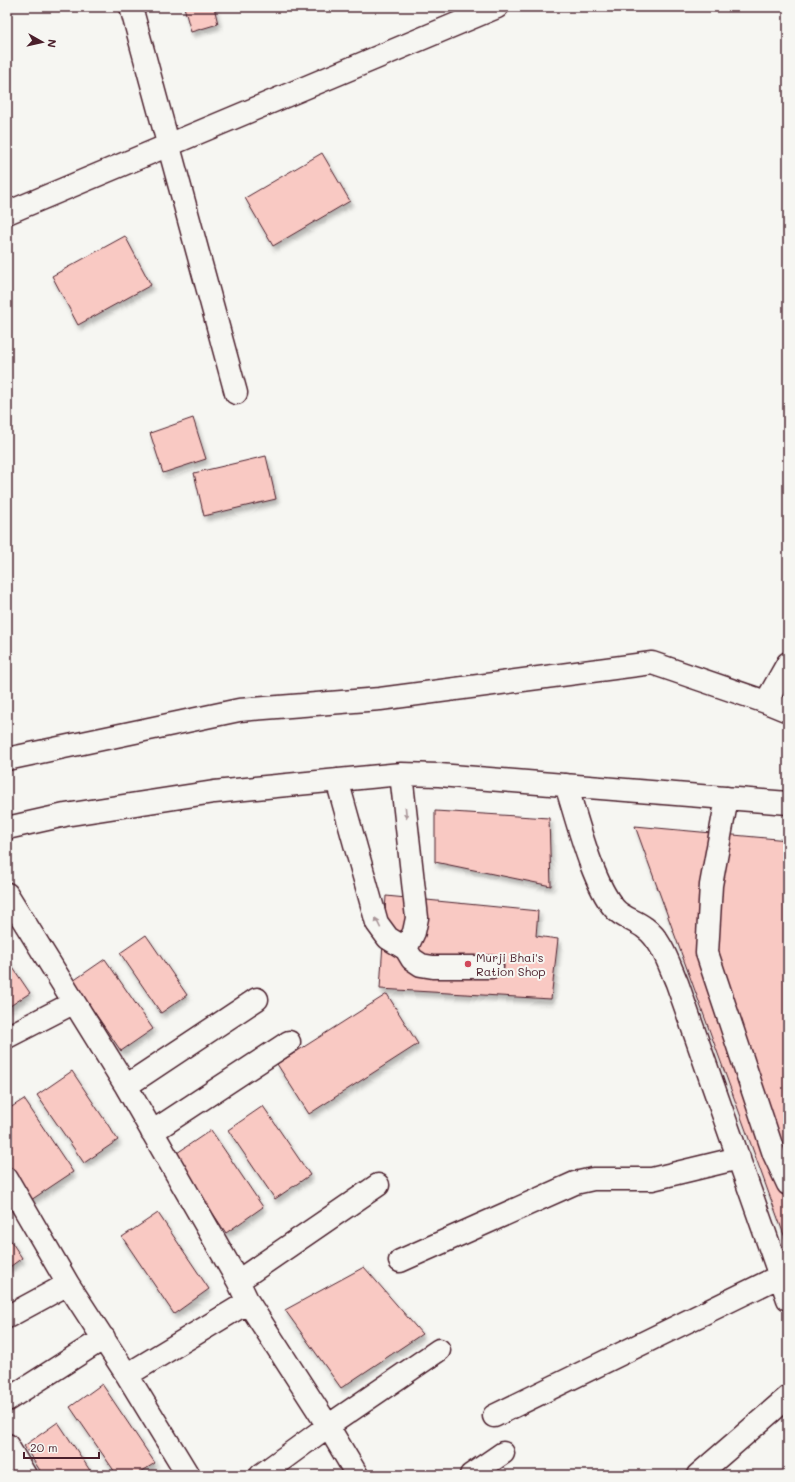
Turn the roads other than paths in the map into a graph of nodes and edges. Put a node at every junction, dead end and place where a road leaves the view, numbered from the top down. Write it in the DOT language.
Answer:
graph roads {
  1 [pos="131,7"];
  2 [pos="498,7"];
  3 [pos="168,145"];
  4 [pos="7,212"];
  5 [pos="236,393"];
  6 [pos="788,663"];
  7 [pos="766,702"];
  8 [pos="788,711"];
  9 [pos="7,759"];
  10 [pos="401,774"];
  11 [pos="337,780"];
  12 [pos="566,785"];
  13 [pos="727,798"];
  14 [pos="788,803"];
  15 [pos="7,828"];
  16 [pos="7,894"];
  17 [pos="406,949"];
  18 [pos="492,967"];
  19 [pos="257,999"];
  20 [pos="73,1003"];
  21 [pos="7,1037"];
  22 [pos="289,1042"];
  23 [pos="126,1086"];
  24 [pos="152,1132"];
  25 [pos="739,1158"];
  26 [pos="7,1179"];
  27 [pos="788,1184"];
  28 [pos="378,1185"];
  29 [pos="400,1261"];
  30 [pos="780,1276"];
  31 [pos="238,1281"];
  32 [pos="68,1284"];
  33 [pos="788,1299"];
  34 [pos="248,1302"];
  35 [pos="7,1317"];
  36 [pos="104,1338"];
  37 [pos="439,1350"];
  38 [pos="127,1375"];
  39 [pos="788,1397"];
  40 [pos="7,1400"];
  41 [pos="494,1416"];
  42 [pos="328,1426"];
  43 [pos="7,1445"];
  44 [pos="503,1453"];
  45 [pos="25,1475"];
  46 [pos="188,1475"];
  47 [pos="261,1475"];
  48 [pos="357,1475"];
  49 [pos="471,1475"];
  50 [pos="698,1475"];
  1 -- 3 [label="street"];
  2 -- 3 [label="street"];
  3 -- 4 [label="street"];
  3 -- 5 [label="street"];
  6 -- 7 [label="street"];
  7 -- 8 [label="street"];
  7 -- 9 [label="street"];
  10 -- 11 [label="street"];
  10 -- 12 [label="street"];
  10 -- 17 [label="street, one-way"];
  11 -- 15 [label="street"];
  17 -- 11 [label="street, one-way"];
  12 -- 13 [label="street"];
  12 -- 25 [label="street"];
  13 -- 14 [label="street"];
  13 -- 27 [label="street"];
  16 -- 20 [label="street"];
  17 -- 18 [label="street"];
  19 -- 23 [label="street"];
  20 -- 21 [label="street"];
  20 -- 23 [label="street"];
  22 -- 24 [label="street"];
  23 -- 24 [label="street"];
  24 -- 31 [label="street"];
  25 -- 29 [label="street"];
  25 -- 30 [label="street"];
  26 -- 32 [label="street"];
  28 -- 31 [label="street"];
  30 -- 33 [label="street"];
  30 -- 41 [label="street"];
  31 -- 34 [label="street"];
  32 -- 35 [label="street"];
  32 -- 36 [label="street"];
  34 -- 38 [label="street"];
  34 -- 42 [label="street"];
  36 -- 38 [label="street"];
  36 -- 40 [label="street"];
  37 -- 42 [label="street"];
  38 -- 46 [label="street"];
  39 -- 50 [label="street"];
  42 -- 47 [label="street"];
  42 -- 48 [label="street"];
  43 -- 45 [label="street"];
  44 -- 49 [label="street"];
}
